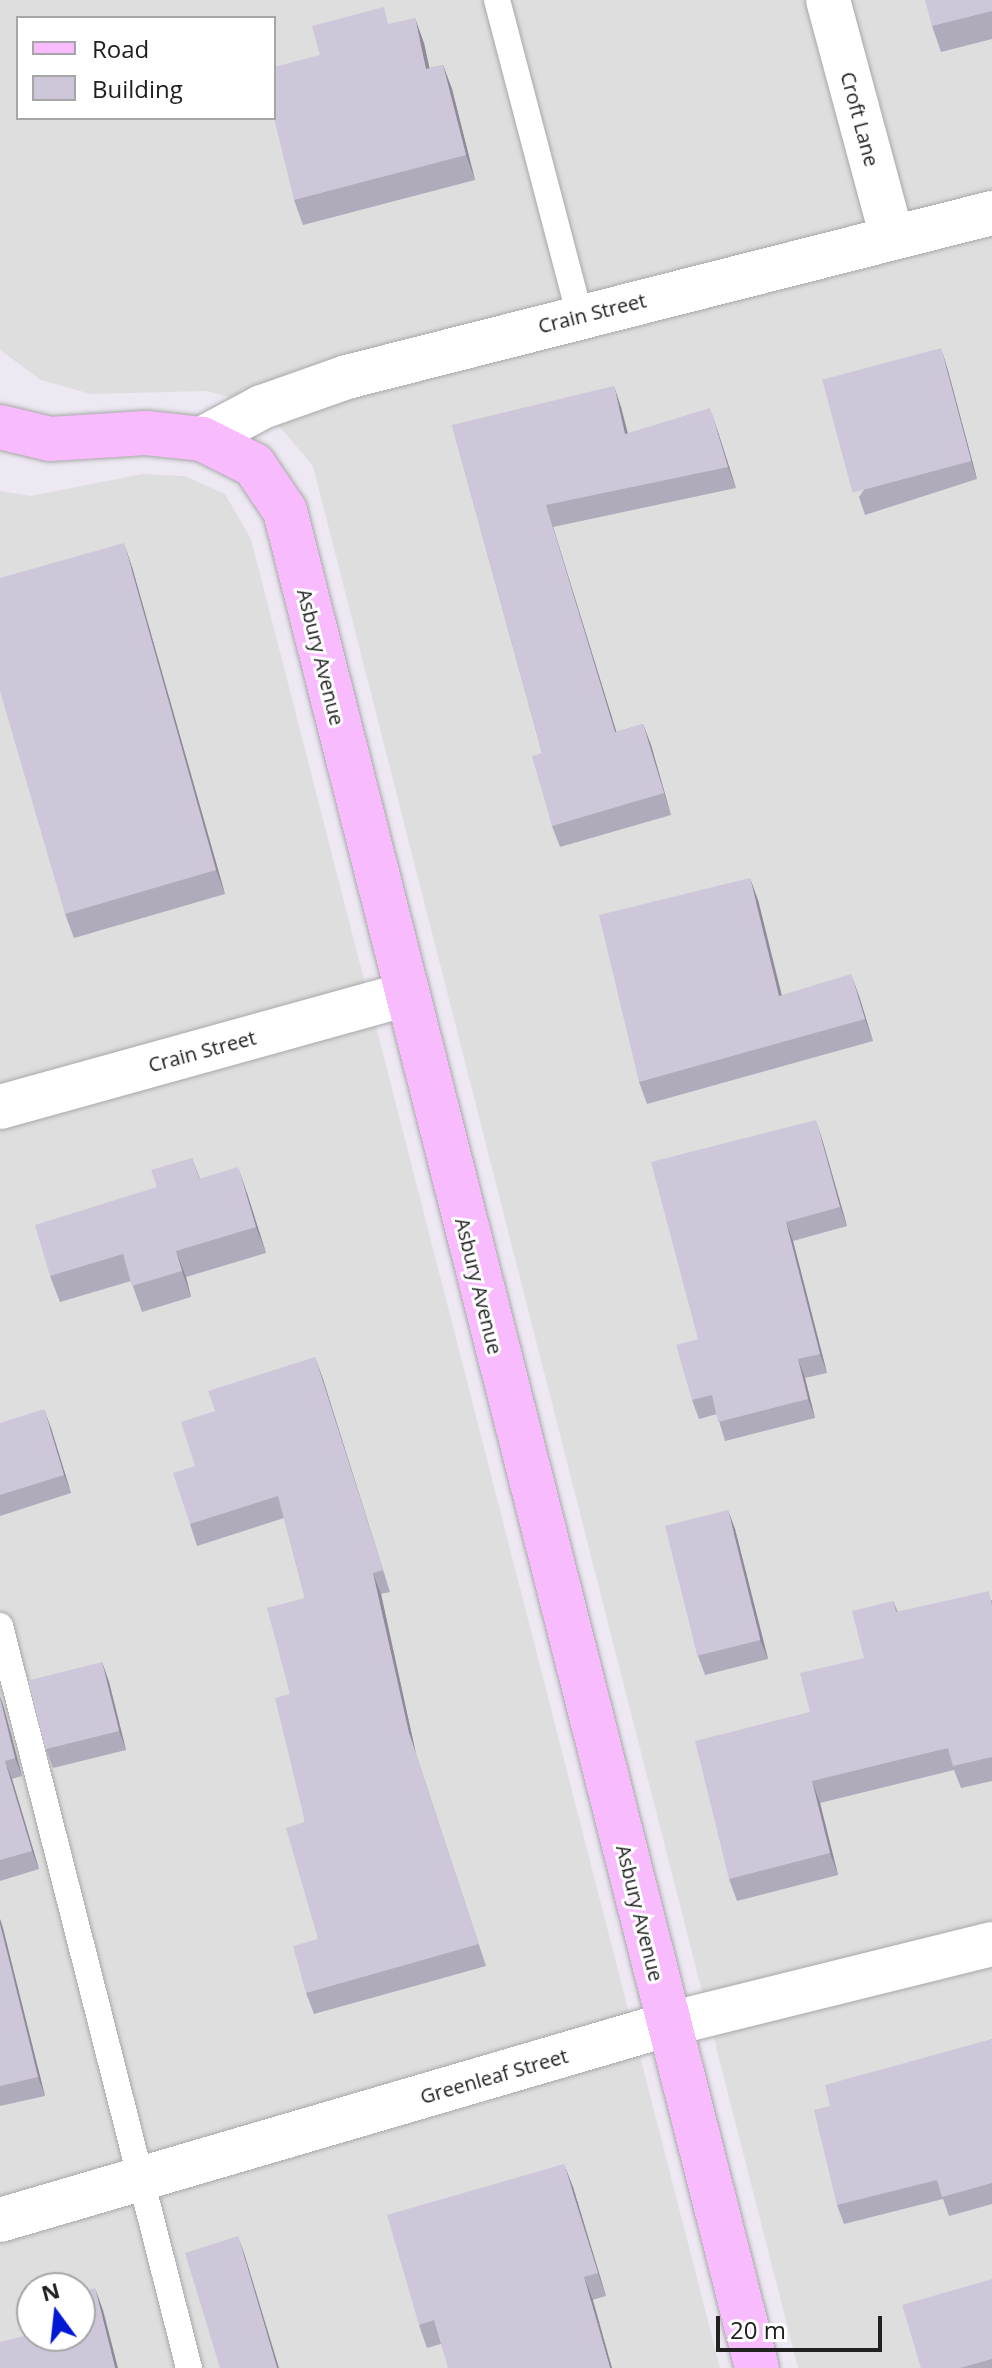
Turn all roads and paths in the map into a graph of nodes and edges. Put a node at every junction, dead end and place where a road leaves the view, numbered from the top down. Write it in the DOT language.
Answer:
graph roads {
  1 [pos="497,0"];
  2 [pos="828,0"];
  3 [pos="992,213"];
  4 [pos="892,238"];
  5 [pos="580,316"];
  6 [pos="0,427"];
  7 [pos="202,439"];
  8 [pos="404,995"];
  9 [pos="0,1107"];
  10 [pos="0,1626"];
  11 [pos="992,1944"];
  12 [pos="669,2024"];
  13 [pos="144,2178"];
  14 [pos="0,2220"];
  15 [pos="189,2368"];
  16 [pos="757,2368"];
  1 -- 5 [label="lane"];
  2 -- 4 [label="street, Croft Lane"];
  3 -- 4 [label="street, Crain Street"];
  4 -- 5 [label="street, Crain Street"];
  5 -- 7 [label="street, Crain Street"];
  6 -- 7 [label="main road, Asbury Avenue"];
  7 -- 8 [label="main road, Asbury Avenue"];
  8 -- 9 [label="street, Crain Street"];
  8 -- 12 [label="main road, Asbury Avenue"];
  10 -- 13 [label="lane"];
  11 -- 12 [label="street, Greenleaf Street"];
  12 -- 13 [label="street, Greenleaf Street"];
  12 -- 16 [label="main road, Asbury Avenue"];
  13 -- 14 [label="street, Greenleaf Street"];
  13 -- 15 [label="lane"];
}
